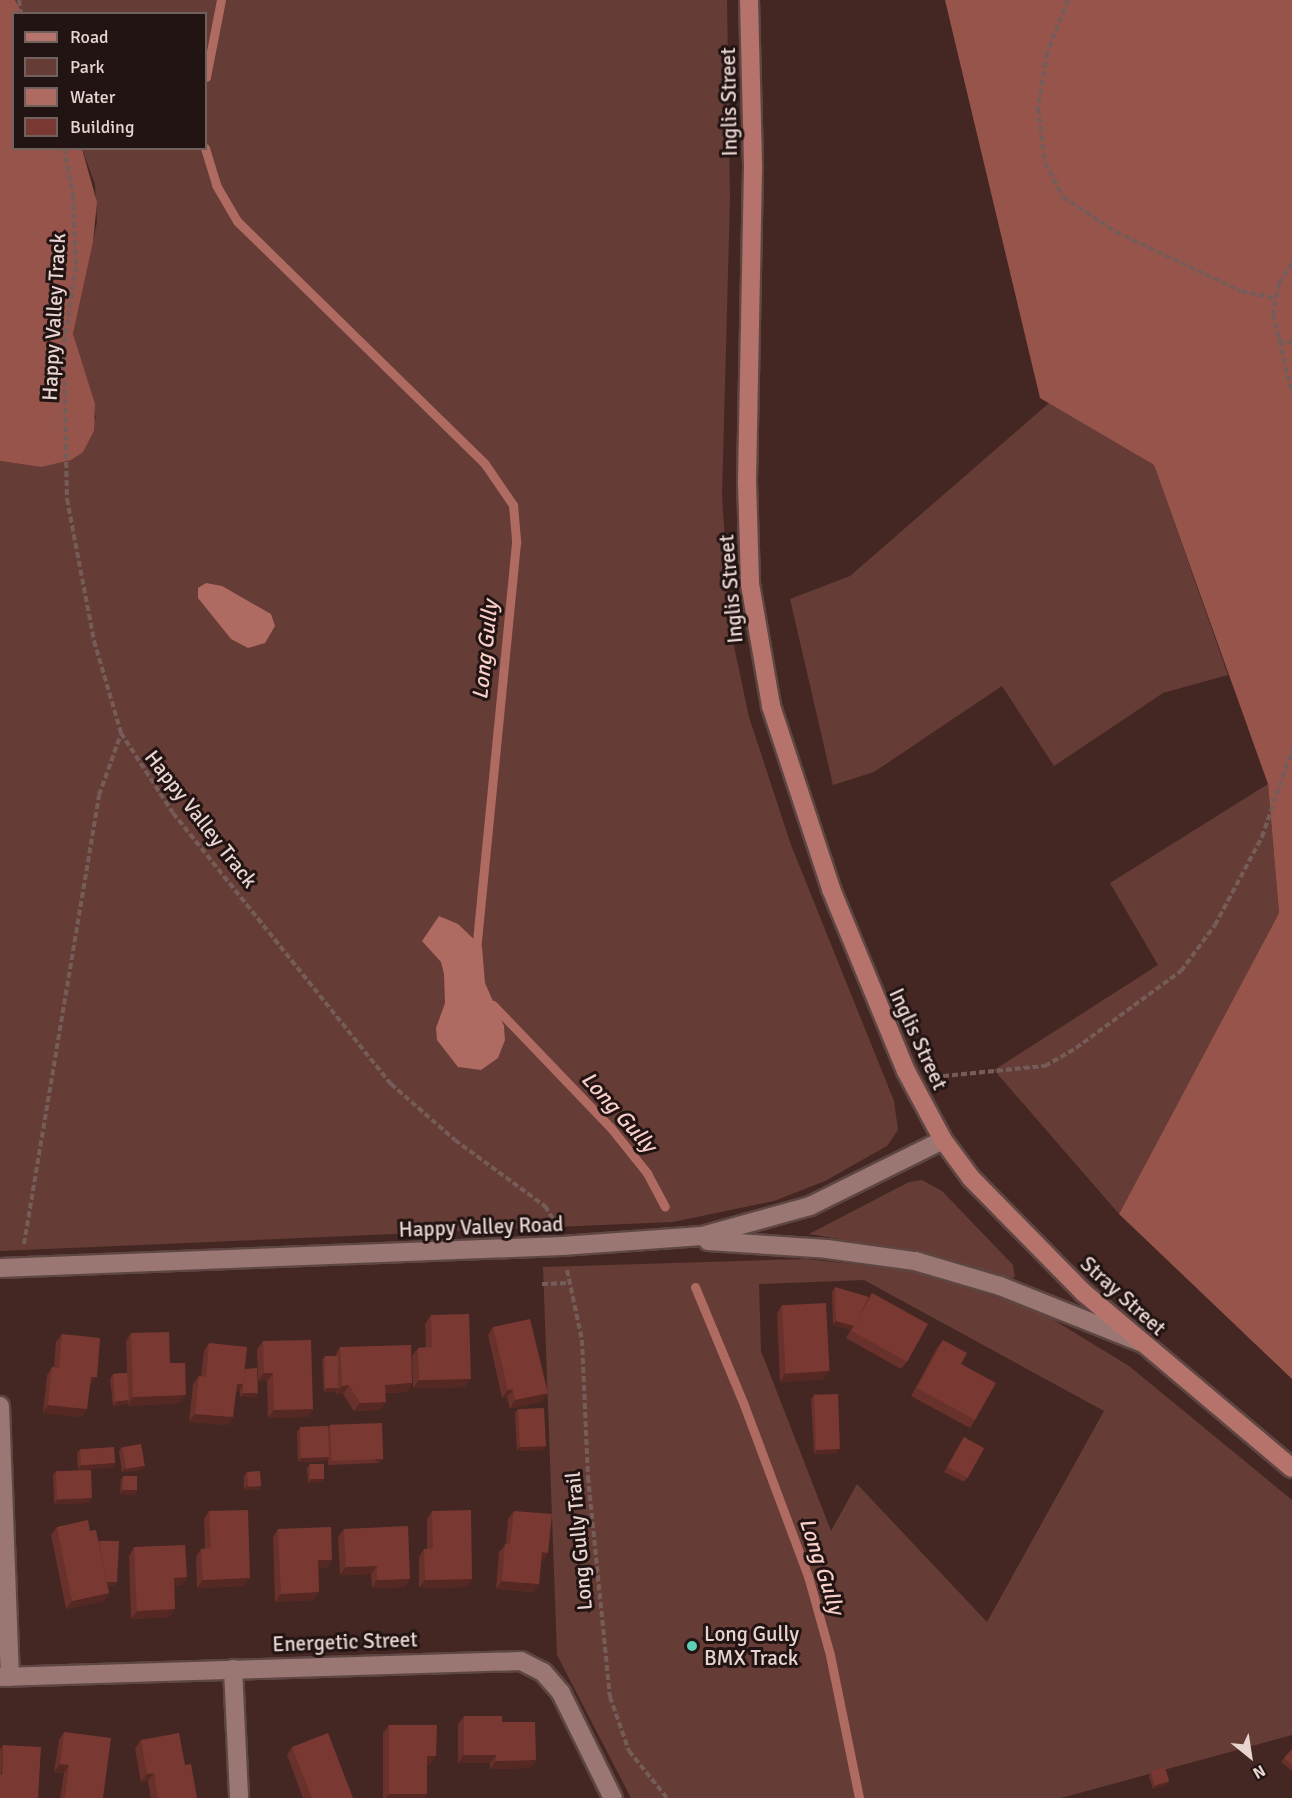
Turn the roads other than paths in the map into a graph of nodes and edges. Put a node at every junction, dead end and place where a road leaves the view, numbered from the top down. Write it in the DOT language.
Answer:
graph roads {
  1 [pos="749,0"];
  2 [pos="943,1140"];
  3 [pos="676,1239"];
  4 [pos="0,1268"];
  5 [pos="1140,1342"];
  6 [pos="0,1406"];
  7 [pos="1292,1467"];
  8 [pos="233,1669"];
  9 [pos="5,1677"];
  10 [pos="239,1798"];
  11 [pos="613,1798"];
  1 -- 2 [label="main road, Inglis Street"];
  2 -- 3 [label="street, Happy Valley Road"];
  2 -- 5 [label="main road, Stray Street"];
  3 -- 4 [label="street, Happy Valley Road"];
  3 -- 5 [label="street"];
  5 -- 7 [label="main road, Stray Street"];
  6 -- 9 [label="street"];
  8 -- 9 [label="street, Energetic Street"];
  8 -- 10 [label="street"];
  8 -- 11 [label="street, Energetic Street"];
}
